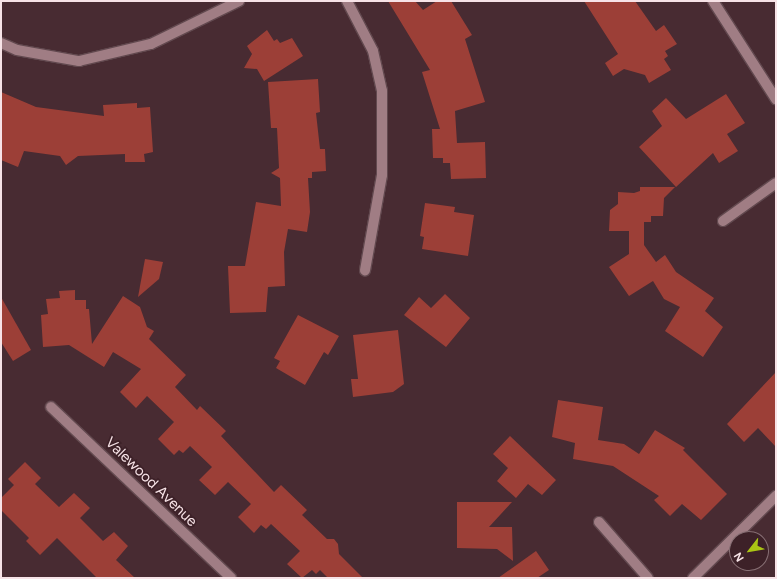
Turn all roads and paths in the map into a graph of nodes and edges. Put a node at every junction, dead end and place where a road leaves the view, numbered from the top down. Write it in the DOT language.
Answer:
graph roads {
  1 [pos="239,1"];
  2 [pos="347,1"];
  3 [pos="713,1"];
  4 [pos="1,43"];
  5 [pos="776,99"];
  6 [pos="776,183"];
  7 [pos="723,221"];
  8 [pos="365,270"];
  9 [pos="51,407"];
  10 [pos="776,496"];
  11 [pos="599,522"];
  12 [pos="230,578"];
  13 [pos="648,578"];
  14 [pos="693,578"];
  1 -- 4 [label="street"];
  2 -- 8 [label="street"];
  3 -- 5 [label="street"];
  6 -- 7 [label="street"];
  9 -- 12 [label="street, Valewood Avenue"];
  10 -- 14 [label="street"];
  11 -- 13 [label="street"];
}
